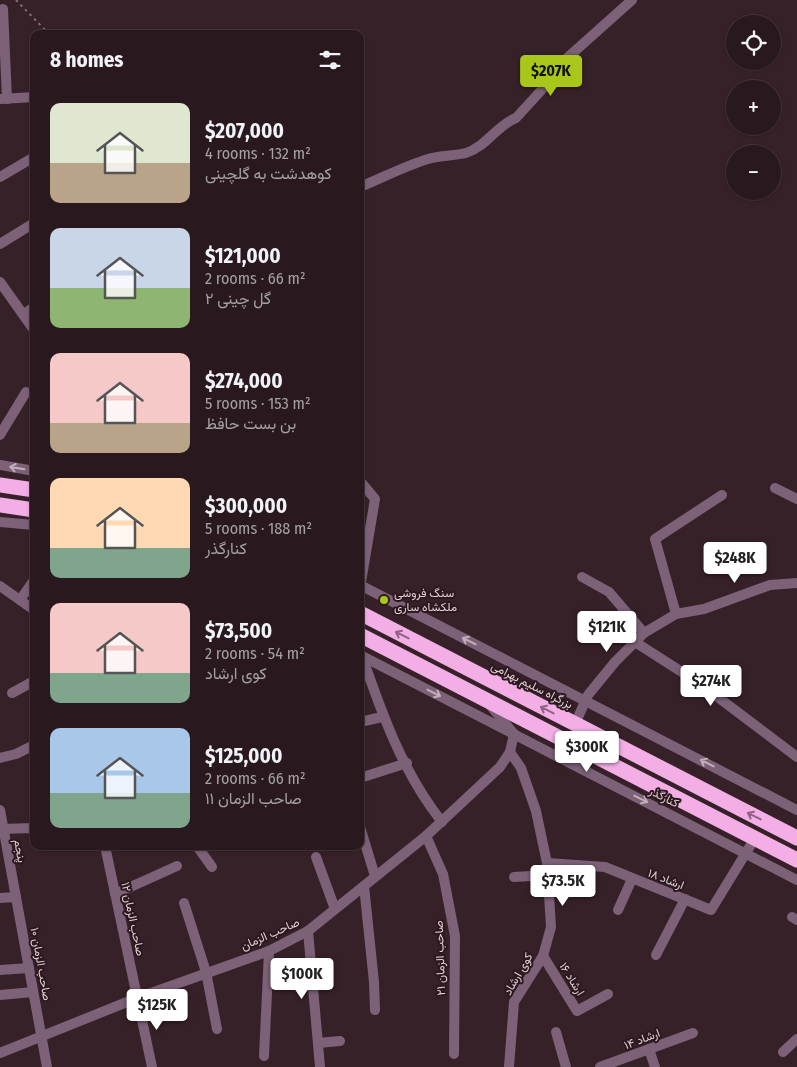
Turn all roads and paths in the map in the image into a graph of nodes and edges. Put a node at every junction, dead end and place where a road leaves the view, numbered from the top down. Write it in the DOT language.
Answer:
graph roads {
  1 [pos="16,0"];
  2 [pos="633,0"];
  3 [pos="3,9"];
  4 [pos="45,30"];
  5 [pos="30,97"];
  6 [pos="3,99"];
  7 [pos="30,159"];
  8 [pos="0,177"];
  9 [pos="364,185"];
  10 [pos="30,225"];
  11 [pos="0,244"];
  12 [pos="0,282"];
  13 [pos="30,310"];
  14 [pos="24,314"];
  15 [pos="30,324"];
  16 [pos="26,392"];
  17 [pos="0,435"];
  18 [pos="0,465"];
  19 [pos="30,470"];
  20 [pos="0,485"];
  21 [pos="364,486"];
  22 [pos="775,488"];
  23 [pos="30,489"];
  24 [pos="722,495"];
  25 [pos="797,499"];
  26 [pos="0,505"];
  27 [pos="30,509"];
  28 [pos="0,522"];
  29 [pos="30,525"];
  30 [pos="364,563"];
  31 [pos="582,577"];
  32 [pos="797,583"];
  33 [pos="0,586"];
  34 [pos="30,586"];
  35 [pos="364,588"];
  36 [pos="20,600"];
  37 [pos="30,607"];
  38 [pos="676,614"];
  39 [pos="364,615"];
  40 [pos="644,633"];
  41 [pos="364,636"];
  42 [pos="635,642"];
  43 [pos="364,657"];
  44 [pos="364,664"];
  45 [pos="30,683"];
  46 [pos="12,693"];
  47 [pos="484,699"];
  48 [pos="586,700"];
  49 [pos="382,716"];
  50 [pos="364,721"];
  51 [pos="575,724"];
  52 [pos="514,734"];
  53 [pos="30,747"];
  54 [pos="510,752"];
  55 [pos="797,757"];
  56 [pos="0,758"];
  57 [pos="601,759"];
  58 [pos="570,763"];
  59 [pos="406,764"];
  60 [pos="364,777"];
  61 [pos="0,810"];
  62 [pos="797,810"];
  63 [pos="442,822"];
  64 [pos="30,828"];
  65 [pos="2,829"];
  66 [pos="426,836"];
  67 [pos="755,838"];
  68 [pos="797,838"];
  69 [pos="364,840"];
  70 [pos="105,850"];
  71 [pos="200,850"];
  72 [pos="746,854"];
  73 [pos="316,856"];
  74 [pos="797,860"];
  75 [pos="547,863"];
  76 [pos="177,866"];
  77 [pos="212,867"];
  78 [pos="548,875"];
  79 [pos="375,876"];
  80 [pos="514,877"];
  81 [pos="632,879"];
  82 [pos="797,880"];
  83 [pos="364,886"];
  84 [pos="115,894"];
  85 [pos="16,897"];
  86 [pos="0,898"];
  87 [pos="685,899"];
  88 [pos="184,903"];
  89 [pos="335,909"];
  90 [pos="618,910"];
  91 [pos="308,931"];
  92 [pos="269,951"];
  93 [pos="656,955"];
  94 [pos="543,956"];
  95 [pos="29,968"];
  96 [pos="0,970"];
  97 [pos="206,972"];
  98 [pos="33,992"];
  99 [pos="608,994"];
  100 [pos="0,995"];
  101 [pos="138,998"];
  102 [pos="375,1010"];
  103 [pos="217,1029"];
  104 [pos="556,1032"];
  105 [pos="692,1033"];
  106 [pos="41,1035"];
  107 [pos="797,1039"];
  108 [pos="340,1041"];
  109 [pos="318,1043"];
  110 [pos="649,1049"];
  111 [pos="783,1052"];
  112 [pos="0,1053"];
  113 [pos="454,1054"];
  114 [pos="264,1056"];
  115 [pos="47,1067"];
  116 [pos="152,1067"];
  117 [pos="320,1067"];
  118 [pos="509,1067"];
  119 [pos="566,1067"];
  120 [pos="600,1067"];
  121 [pos="655,1067"];
  1 -- 4 [label="path"];
  2 -- 9 [label="street"];
  3 -- 6 [label="street"];
  5 -- 6 [label="street"];
  7 -- 8 [label="street"];
  10 -- 11 [label="street"];
  12 -- 14 [label="street"];
  13 -- 14 [label="street"];
  14 -- 15 [label="street"];
  16 -- 17 [label="street"];
  19 -- 18 [label="street, one-way"];
  20 -- 23 [label="highway"];
  21 -- 30 [label="street"];
  22 -- 25 [label="street"];
  24 -- 38 [label="street"];
  26 -- 27 [label="highway"];
  28 -- 29 [label="street"];
  31 -- 40 [label="street"];
  32 -- 38 [label="street"];
  33 -- 36 [label="street"];
  34 -- 36 [label="street"];
  48 -- 35 [label="street, one-way"];
  36 -- 37 [label="street"];
  38 -- 40 [label="street"];
  51 -- 39 [label="highway, بزرگراه سلیم بهرامی, one-way"];
  40 -- 42 [label="street"];
  41 -- 47 [label="highway"];
  42 -- 48 [label="street"];
  42 -- 55 [label="street"];
  43 -- 52 [label="street, کنارگذر, one-way"];
  44 -- 49 [label="street"];
  45 -- 46 [label="street"];
  47 -- 52 [label="street"];
  47 -- 57 [label="highway"];
  48 -- 51 [label="street"];
  62 -- 48 [label="street, one-way"];
  49 -- 50 [label="street"];
  49 -- 59 [label="street"];
  68 -- 51 [label="highway, بزرگراه سلیم بهرامی, one-way"];
  52 -- 54 [label="street, صاحب الزمان"];
  52 -- 58 [label="street, کنارگذر"];
  53 -- 56 [label="street"];
  54 -- 63 [label="street, صاحب الزمان"];
  54 -- 75 [label="street, کوی ارشاد"];
  57 -- 58 [label="street"];
  57 -- 67 [label="highway"];
  58 -- 72 [label="street, کنارگذر, one-way"];
  59 -- 60 [label="street"];
  59 -- 63 [label="street"];
  61 -- 65 [label="street, پنجم"];
  63 -- 66 [label="street, صاحب الزمان"];
  64 -- 65 [label="street"];
  65 -- 85 [label="street, پنجم"];
  66 -- 79 [label="street, صاحب الزمان"];
  66 -- 113 [label="street, صاحب الزمان ۲۱"];
  67 -- 72 [label="street"];
  67 -- 74 [label="highway"];
  69 -- 79 [label="street"];
  70 -- 84 [label="street, صاحب الزمان ۱۲"];
  71 -- 77 [label="street"];
  72 -- 82 [label="street, کنارگذر"];
  72 -- 87 [label="street, ارشاد ۱۸"];
  73 -- 89 [label="street"];
  75 -- 78 [label="street, کوی ارشاد"];
  75 -- 81 [label="street, ارشاد ۱۸"];
  76 -- 84 [label="street"];
  78 -- 80 [label="street"];
  78 -- 94 [label="street, کوی ارشاد"];
  79 -- 83 [label="street, صاحب الزمان"];
  81 -- 87 [label="street, ارشاد ۱۸"];
  81 -- 90 [label="street"];
  83 -- 89 [label="street, صاحب الزمان"];
  83 -- 102 [label="street"];
  84 -- 101 [label="street, صاحب الزمان ۱۲"];
  85 -- 86 [label="street"];
  85 -- 95 [label="street, صاحب الزمان ۱۰"];
  87 -- 93 [label="street"];
  88 -- 97 [label="street"];
  89 -- 91 [label="street, صاحب الزمان"];
  91 -- 92 [label="street, صاحب الزمان"];
  91 -- 109 [label="street"];
  92 -- 97 [label="street, صاحب الزمان"];
  92 -- 114 [label="street"];
  94 -- 99 [label="street, ارشاد ۱۶"];
  94 -- 118 [label="street, کوی ارشاد"];
  95 -- 96 [label="street"];
  95 -- 98 [label="street, صاحب الزمان ۱۰"];
  97 -- 101 [label="street, صاحب الزمان"];
  97 -- 103 [label="street"];
  98 -- 100 [label="street"];
  98 -- 106 [label="street, صاحب الزمان ۱۰"];
  101 -- 106 [label="street, صاحب الزمان"];
  101 -- 116 [label="street, صاحب الزمان ۱۲"];
  104 -- 119 [label="street"];
  105 -- 110 [label="street, ارشاد ۱۴"];
  106 -- 112 [label="street, صاحب الزمان"];
  106 -- 115 [label="street, صاحب الزمان ۱۰"];
  107 -- 111 [label="street"];
  108 -- 109 [label="street"];
  109 -- 117 [label="street"];
  110 -- 120 [label="street, ارشاد ۱۴"];
  110 -- 121 [label="street"];
}
